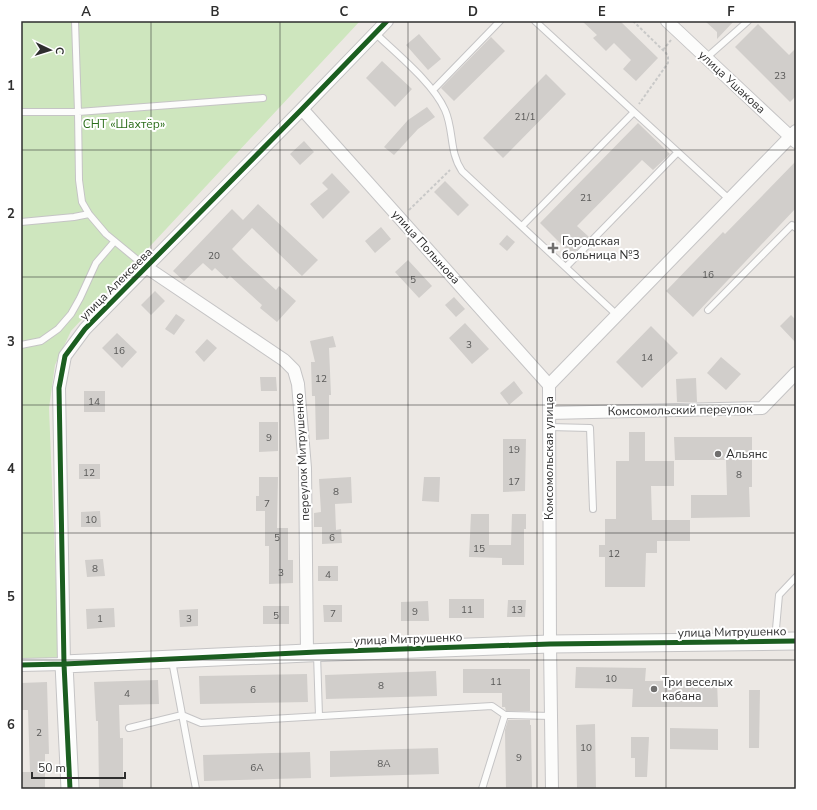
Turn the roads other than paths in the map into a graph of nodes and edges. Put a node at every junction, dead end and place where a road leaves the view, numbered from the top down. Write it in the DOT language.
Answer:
graph roads {
  1 [pos="75,21"];
  2 [pos="387,21"];
  3 [pos="500,21"];
  4 [pos="535,21"];
  5 [pos="667,21"];
  6 [pos="748,21"];
  7 [pos="375,33"];
  8 [pos="706,58"];
  9 [pos="433,90"];
  10 [pos="263,98"];
  11 [pos="302,109"];
  12 [pos="21,112"];
  13 [pos="78,112"];
  14 [pos="634,112"];
  15 [pos="794,137"];
  16 [pos="678,152"];
  17 [pos="730,200"];
  18 [pos="89,214"];
  19 [pos="21,222"];
  20 [pos="522,226"];
  21 [pos="796,228"];
  22 [pos="114,242"];
  23 [pos="146,268"];
  24 [pos="566,268"];
  25 [pos="708,310"];
  26 [pos="617,315"];
  27 [pos="21,346"];
  28 [pos="796,372"];
  29 [pos="549,385"];
  30 [pos="549,413"];
  31 [pos="549,427"];
  32 [pos="593,509"];
  33 [pos="796,577"];
  34 [pos="775,642"];
  35 [pos="796,642"];
  36 [pos="550,644"];
  37 [pos="312,652"];
  38 [pos="172,659"];
  39 [pos="64,664"];
  40 [pos="21,665"];
  41 [pos="182,715"];
  42 [pos="505,715"];
  43 [pos="320,716"];
  44 [pos="551,716"];
  45 [pos="129,728"];
  46 [pos="70,789"];
  47 [pos="196,789"];
  48 [pos="482,789"];
  49 [pos="552,789"];
  1 -- 13 [label="lane"];
  2 -- 7 [label="street, улица Алексеева"];
  3 -- 9 [label="lane"];
  4 -- 14 [label="lane"];
  5 -- 8 [label="street, улица Ушакова"];
  6 -- 8 [label="lane"];
  7 -- 9 [label="lane"];
  7 -- 11 [label="street, улица Алексеева"];
  8 -- 15 [label="street, улица Ушакова"];
  9 -- 20 [label="lane"];
  10 -- 13 [label="lane"];
  11 -- 23 [label="street, улица Алексеева"];
  11 -- 29 [label="street, улица Полынова"];
  12 -- 13 [label="lane"];
  13 -- 18 [label="lane"];
  14 -- 16 [label="lane"];
  14 -- 20 [label="lane"];
  15 -- 17 [label="street, Комсомольская улица"];
  16 -- 17 [label="lane"];
  16 -- 24 [label="lane"];
  17 -- 26 [label="street, Комсомольская улица"];
  18 -- 19 [label="lane"];
  18 -- 22 [label="lane"];
  20 -- 24 [label="lane"];
  21 -- 25 [label="lane"];
  22 -- 23 [label="lane"];
  22 -- 27 [label="lane"];
  23 -- 37 [label="street, переулок Митрушенко"];
  23 -- 39 [label="street, улица Алексеева"];
  24 -- 26 [label="lane"];
  26 -- 29 [label="street, Комсомольская улица"];
  28 -- 30 [label="street, Комсомольский переулок"];
  29 -- 30 [label="street, Комсомольская улица"];
  30 -- 31 [label="street, Комсомольская улица"];
  31 -- 32 [label="lane"];
  31 -- 36 [label="street, Комсомольская улица"];
  33 -- 34 [label="lane"];
  34 -- 35 [label="street, улица Митрушенко"];
  34 -- 36 [label="street, улица Митрушенко"];
  36 -- 37 [label="street, улица Митрушенко"];
  36 -- 44 [label="street, Комсомольская улица"];
  37 -- 38 [label="street, улица Митрушенко"];
  37 -- 43 [label="lane"];
  38 -- 39 [label="street, улица Митрушенко"];
  38 -- 41 [label="lane"];
  39 -- 40 [label="street, улица Митрушенко"];
  39 -- 46 [label="street, улица Алексеева"];
  41 -- 43 [label="lane"];
  41 -- 45 [label="lane"];
  41 -- 47 [label="lane"];
  42 -- 43 [label="lane"];
  42 -- 44 [label="lane"];
  42 -- 48 [label="lane"];
  44 -- 49 [label="street, Комсомольская улица"];
}
